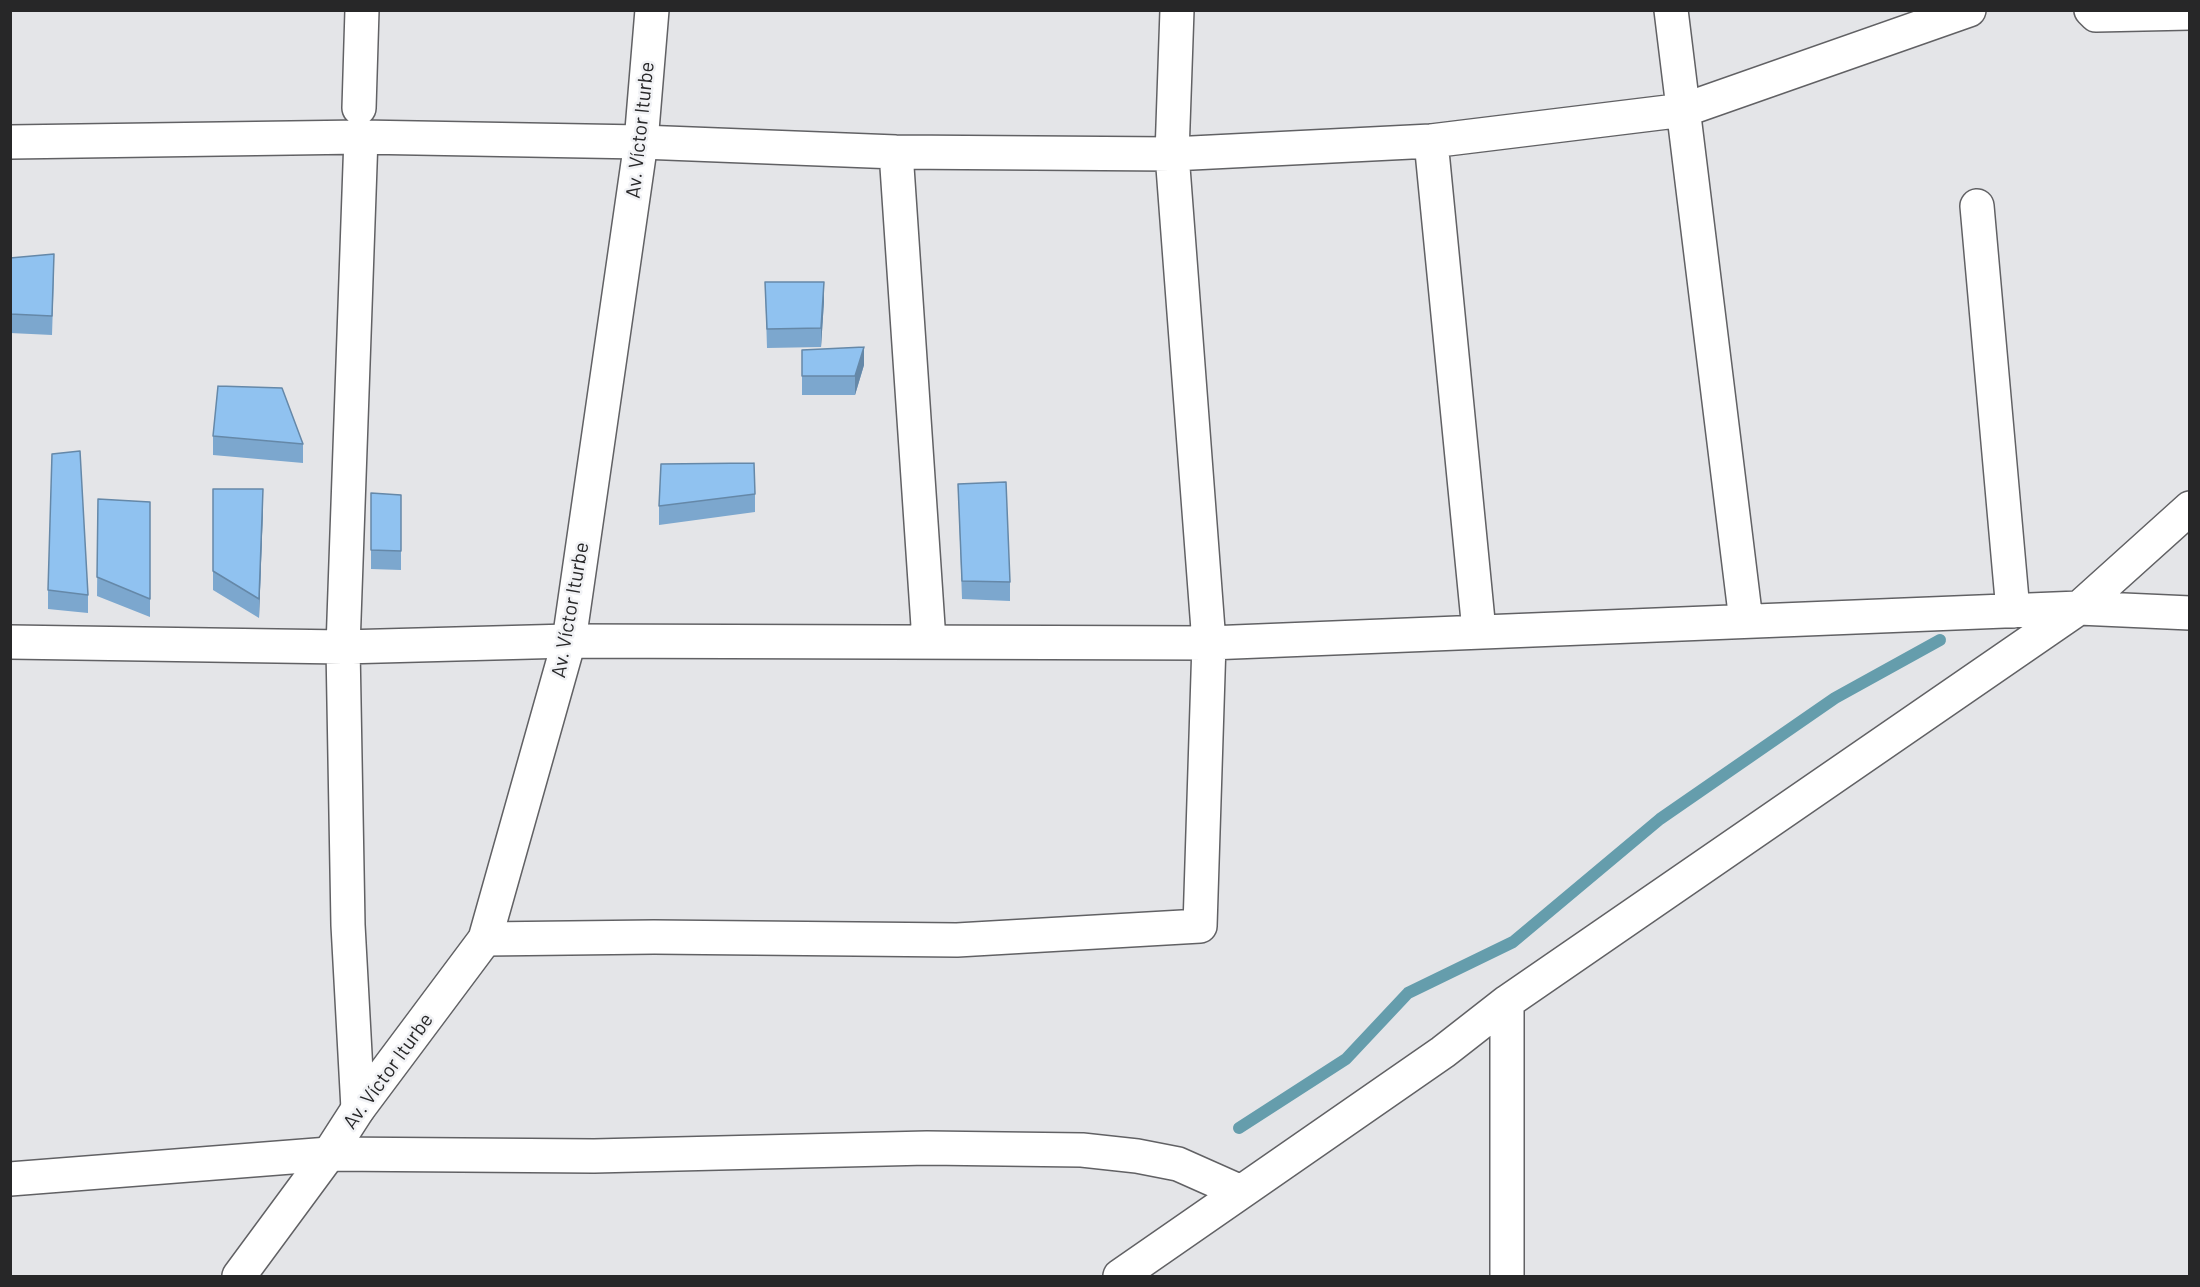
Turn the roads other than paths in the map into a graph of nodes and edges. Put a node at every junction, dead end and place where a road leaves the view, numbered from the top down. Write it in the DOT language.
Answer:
graph roads {
  1 [pos="362,10"];
  2 [pos="652,10"];
  3 [pos="1177,10"];
  4 [pos="1671,10"];
  5 [pos="1969,10"];
  6 [pos="2091,10"];
  7 [pos="2190,13"];
  8 [pos="1684,110"];
  9 [pos="360,122"];
  10 [pos="1431,141"];
  11 [pos="10,142"];
  12 [pos="641,142"];
  13 [pos="896,152"];
  14 [pos="1172,154"];
  15 [pos="1977,206"];
  16 [pos="2190,508"];
  17 [pos="2079,608"];
  18 [pos="2013,611"];
  19 [pos="2190,613"];
  20 [pos="1746,621"];
  21 [pos="1479,631"];
  22 [pos="569,641"];
  23 [pos="929,641"];
  24 [pos="10,642"];
  25 [pos="1209,643"];
  26 [pos="343,647"];
  27 [pos="485,939"];
  28 [pos="1507,1002"];
  29 [pos="358,1109"];
  30 [pos="330,1154"];
  31 [pos="10,1179"];
  32 [pos="1241,1192"];
  33 [pos="239,1276"];
  34 [pos="1120,1276"];
  35 [pos="1506,1276"];
  1 -- 9 [label="street"];
  2 -- 12 [label="street, Av. Víctor Iturbe"];
  3 -- 14 [label="street"];
  4 -- 8 [label="street"];
  5 -- 8 [label="street"];
  6 -- 7 [label="street"];
  8 -- 10 [label="street"];
  8 -- 20 [label="street"];
  9 -- 11 [label="street"];
  9 -- 12 [label="street"];
  9 -- 26 [label="street"];
  10 -- 14 [label="street"];
  10 -- 21 [label="street"];
  12 -- 13 [label="street"];
  12 -- 22 [label="street, Av. Víctor Iturbe"];
  13 -- 14 [label="street"];
  13 -- 23 [label="street"];
  14 -- 25 [label="street"];
  15 -- 18 [label="street"];
  16 -- 17 [label="street"];
  17 -- 18 [label="street"];
  17 -- 19 [label="street"];
  17 -- 28 [label="street"];
  18 -- 20 [label="street"];
  20 -- 21 [label="street"];
  21 -- 25 [label="street"];
  22 -- 23 [label="street"];
  22 -- 26 [label="street"];
  22 -- 27 [label="street, Av. Víctor Iturbe"];
  23 -- 25 [label="street"];
  24 -- 26 [label="street"];
  25 -- 27 [label="street"];
  26 -- 29 [label="street"];
  27 -- 29 [label="street, Av. Víctor Iturbe"];
  28 -- 32 [label="street"];
  28 -- 35 [label="street"];
  29 -- 30 [label="street, Av. Víctor Iturbe"];
  30 -- 31 [label="street"];
  30 -- 32 [label="street"];
  30 -- 33 [label="street, Av. Víctor Iturbe"];
  32 -- 34 [label="street"];
}
